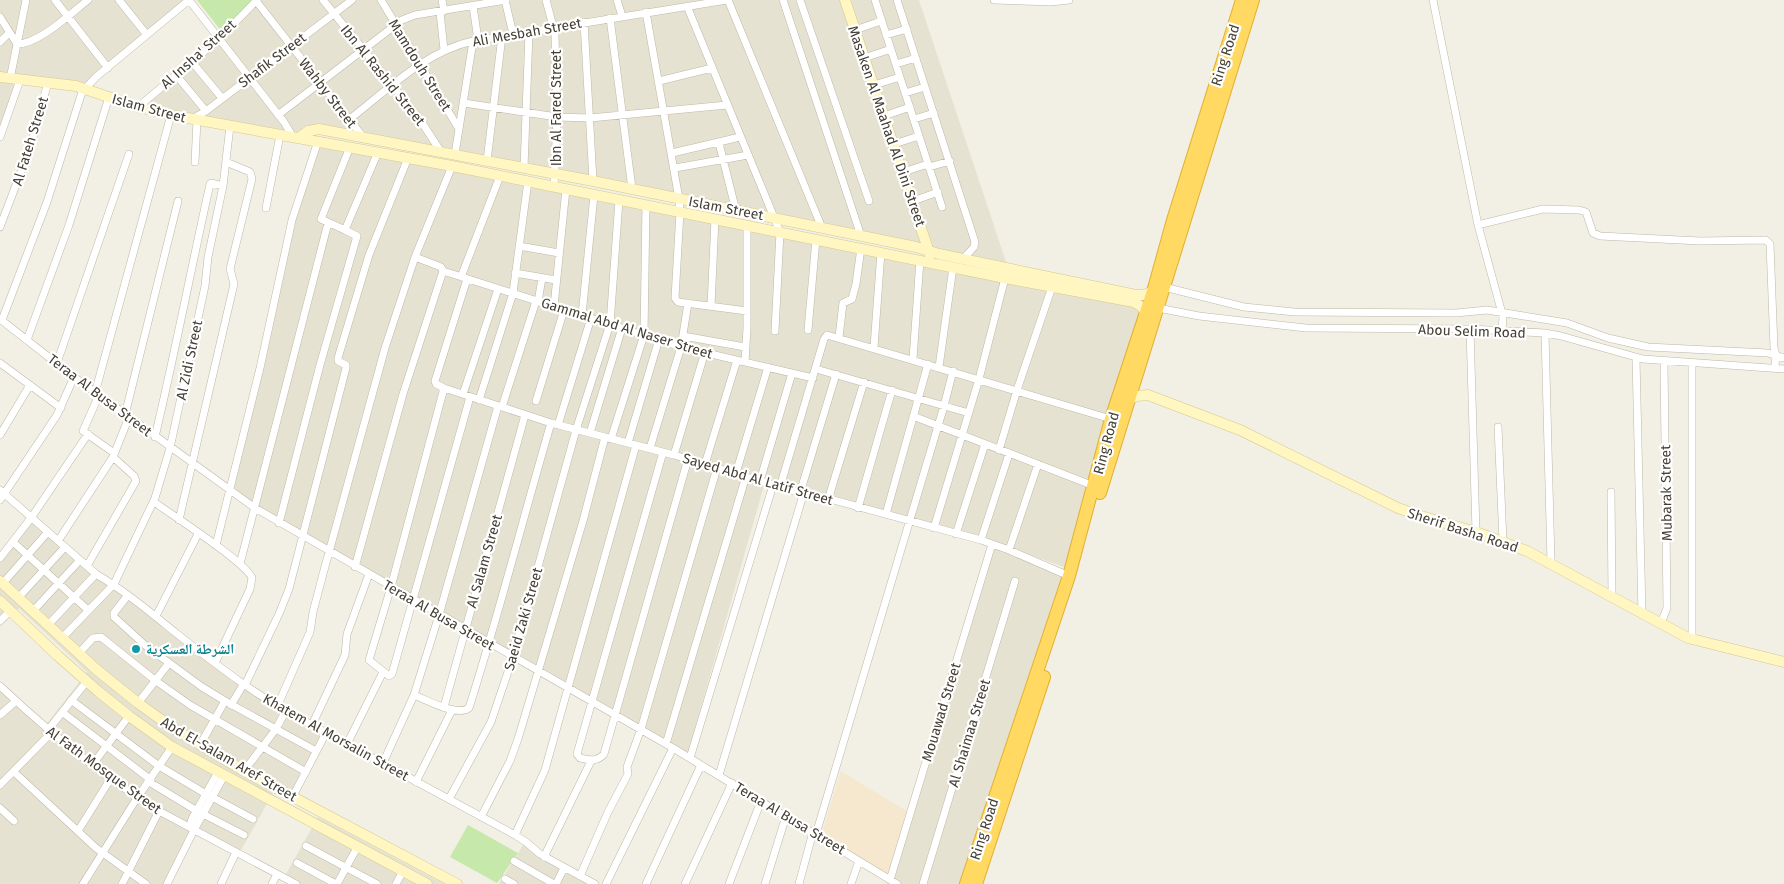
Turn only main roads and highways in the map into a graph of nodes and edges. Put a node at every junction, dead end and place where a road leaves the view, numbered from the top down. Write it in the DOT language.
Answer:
graph roads {
  1 [pos="1242,0"];
  2 [pos="1253,0"];
  3 [pos="1187,198"];
  4 [pos="1152,311"];
  5 [pos="1113,428"];
  6 [pos="966,884"];
  7 [pos="976,884"];
  1 -- 3 [label="highway, Ring Road"];
  2 -- 3 [label="highway, Ring Road"];
  3 -- 4 [label="highway, Ring Road"];
  4 -- 5 [label="highway, Ring Road"];
  4 -- 5 [label="highway, Ring Road"];
  5 -- 6 [label="highway, Ring Road"];
  5 -- 7 [label="highway, Ring Road"];
}
